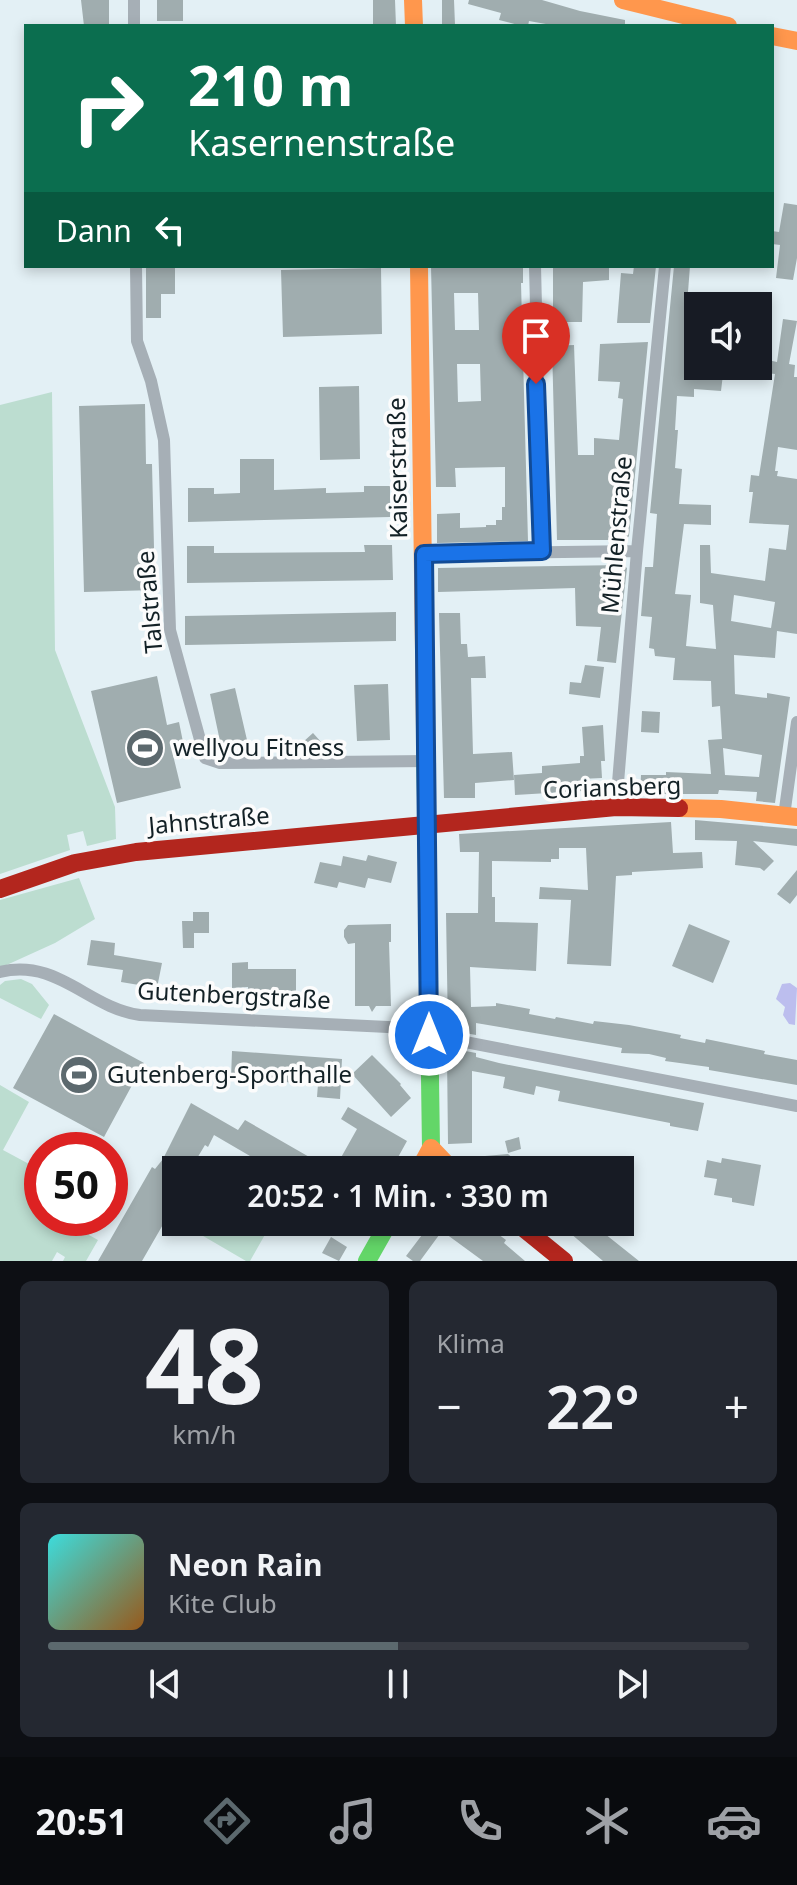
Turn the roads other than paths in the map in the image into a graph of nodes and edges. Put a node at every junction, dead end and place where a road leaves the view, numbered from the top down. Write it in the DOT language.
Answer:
graph roads {
  1 [pos="134,0"];
  2 [pos="413,0"];
  3 [pos="623,0"];
  4 [pos="698,23"];
  5 [pos="134,24"];
  6 [pos="414,24"];
  7 [pos="774,36"];
  8 [pos="797,41"];
  9 [pos="136,268"];
  10 [pos="419,268"];
  11 [pos="535,268"];
  12 [pos="665,268"];
  13 [pos="542,551"];
  14 [pos="637,551"];
  15 [pos="424,554"];
  16 [pos="797,722"];
  17 [pos="428,761"];
  18 [pos="616,807"];
  19 [pos="790,817"];
  20 [pos="428,824"];
  21 [pos="0,889"];
  22 [pos="0,972"];
  23 [pos="429,1032"];
  24 [pos="797,1106"];
  25 [pos="431,1148"];
  26 [pos="427,1156"];
  27 [pos="437,1156"];
  28 [pos="381,1236"];
  29 [pos="533,1236"];
  30 [pos="367,1261"];
  31 [pos="564,1261"];
  1 -- 5 [label="street"];
  2 -- 6 [label="street"];
  3 -- 4 [label="street"];
  7 -- 8 [label="street"];
  9 -- 17 [label="street, Talstraße"];
  10 -- 15 [label="street, Kaiserstraße"];
  11 -- 13 [label="street"];
  12 -- 14 [label="street, Mühlenstraße"];
  13 -- 14 [label="street"];
  13 -- 15 [label="street"];
  14 -- 18 [label="street, Mühlenstraße"];
  15 -- 17 [label="street, Kaiserstraße"];
  16 -- 19 [label="street"];
  17 -- 20 [label="street, Kaiserstraße"];
  18 -- 19 [label="street, Coriansberg"];
  18 -- 20 [label="street, Coriansberg"];
  20 -- 21 [label="street, Jahnstraße"];
  20 -- 23 [label="street, Kaiserstraße"];
  22 -- 23 [label="street, Gutenbergstraße"];
  23 -- 24 [label="street, Gutenbergstraße"];
  23 -- 25 [label="street, Kaiserstraße"];
  25 -- 26 [label="street"];
  25 -- 27 [label="street"];
  28 -- 30 [label="street"];
  29 -- 31 [label="street"];
}
